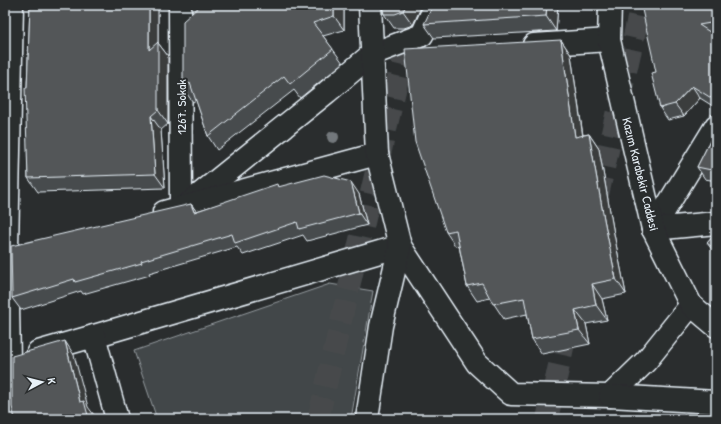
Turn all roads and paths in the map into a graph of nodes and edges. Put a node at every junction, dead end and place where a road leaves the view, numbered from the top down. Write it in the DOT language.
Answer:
graph roads {
  1 [pos="12,5"];
  2 [pos="180,5"];
  3 [pos="370,5"];
  4 [pos="436,5"];
  5 [pos="610,5"];
  6 [pos="609,40"];
  7 [pos="514,46"];
  8 [pos="435,50"];
  9 [pos="372,54"];
  10 [pos="716,126"];
  11 [pos="377,154"];
  12 [pos="181,208"];
  13 [pos="144,217"];
  14 [pos="716,223"];
  15 [pos="653,229"];
  16 [pos="30,243"];
  17 [pos="400,246"];
  18 [pos="6,248"];
  19 [pos="691,305"];
  20 [pos="716,326"];
  21 [pos="94,336"];
  22 [pos="9,360"];
  23 [pos="610,396"];
  24 [pos="716,402"];
  25 [pos="10,419"];
  26 [pos="117,419"];
  27 [pos="367,419"];
  1 -- 18 [label="street"];
  2 -- 12 [label="street, 1267. Sokak"];
  3 -- 9 [label="street"];
  4 -- 9 [label="street"];
  5 -- 6 [label="street, Kazım Karabekir Caddesi"];
  6 -- 7 [label="street"];
  6 -- 15 [label="street, Kazım Karabekir Caddesi"];
  8 -- 9 [label="street"];
  9 -- 11 [label="street"];
  9 -- 12 [label="street"];
  10 -- 15 [label="street"];
  11 -- 12 [label="street"];
  11 -- 17 [label="street"];
  12 -- 13 [label="street"];
  14 -- 15 [label="street"];
  15 -- 19 [label="street, Kazım Karabekir Caddesi"];
  16 -- 18 [label="street"];
  17 -- 21 [label="street"];
  17 -- 23 [label="street"];
  17 -- 27 [label="street"];
  18 -- 22 [label="street"];
  19 -- 20 [label="street, Kazım Karabekir Caddesi"];
  19 -- 23 [label="street"];
  21 -- 22 [label="street"];
  21 -- 26 [label="street"];
  22 -- 25 [label="street"];
  23 -- 24 [label="street"];
}
